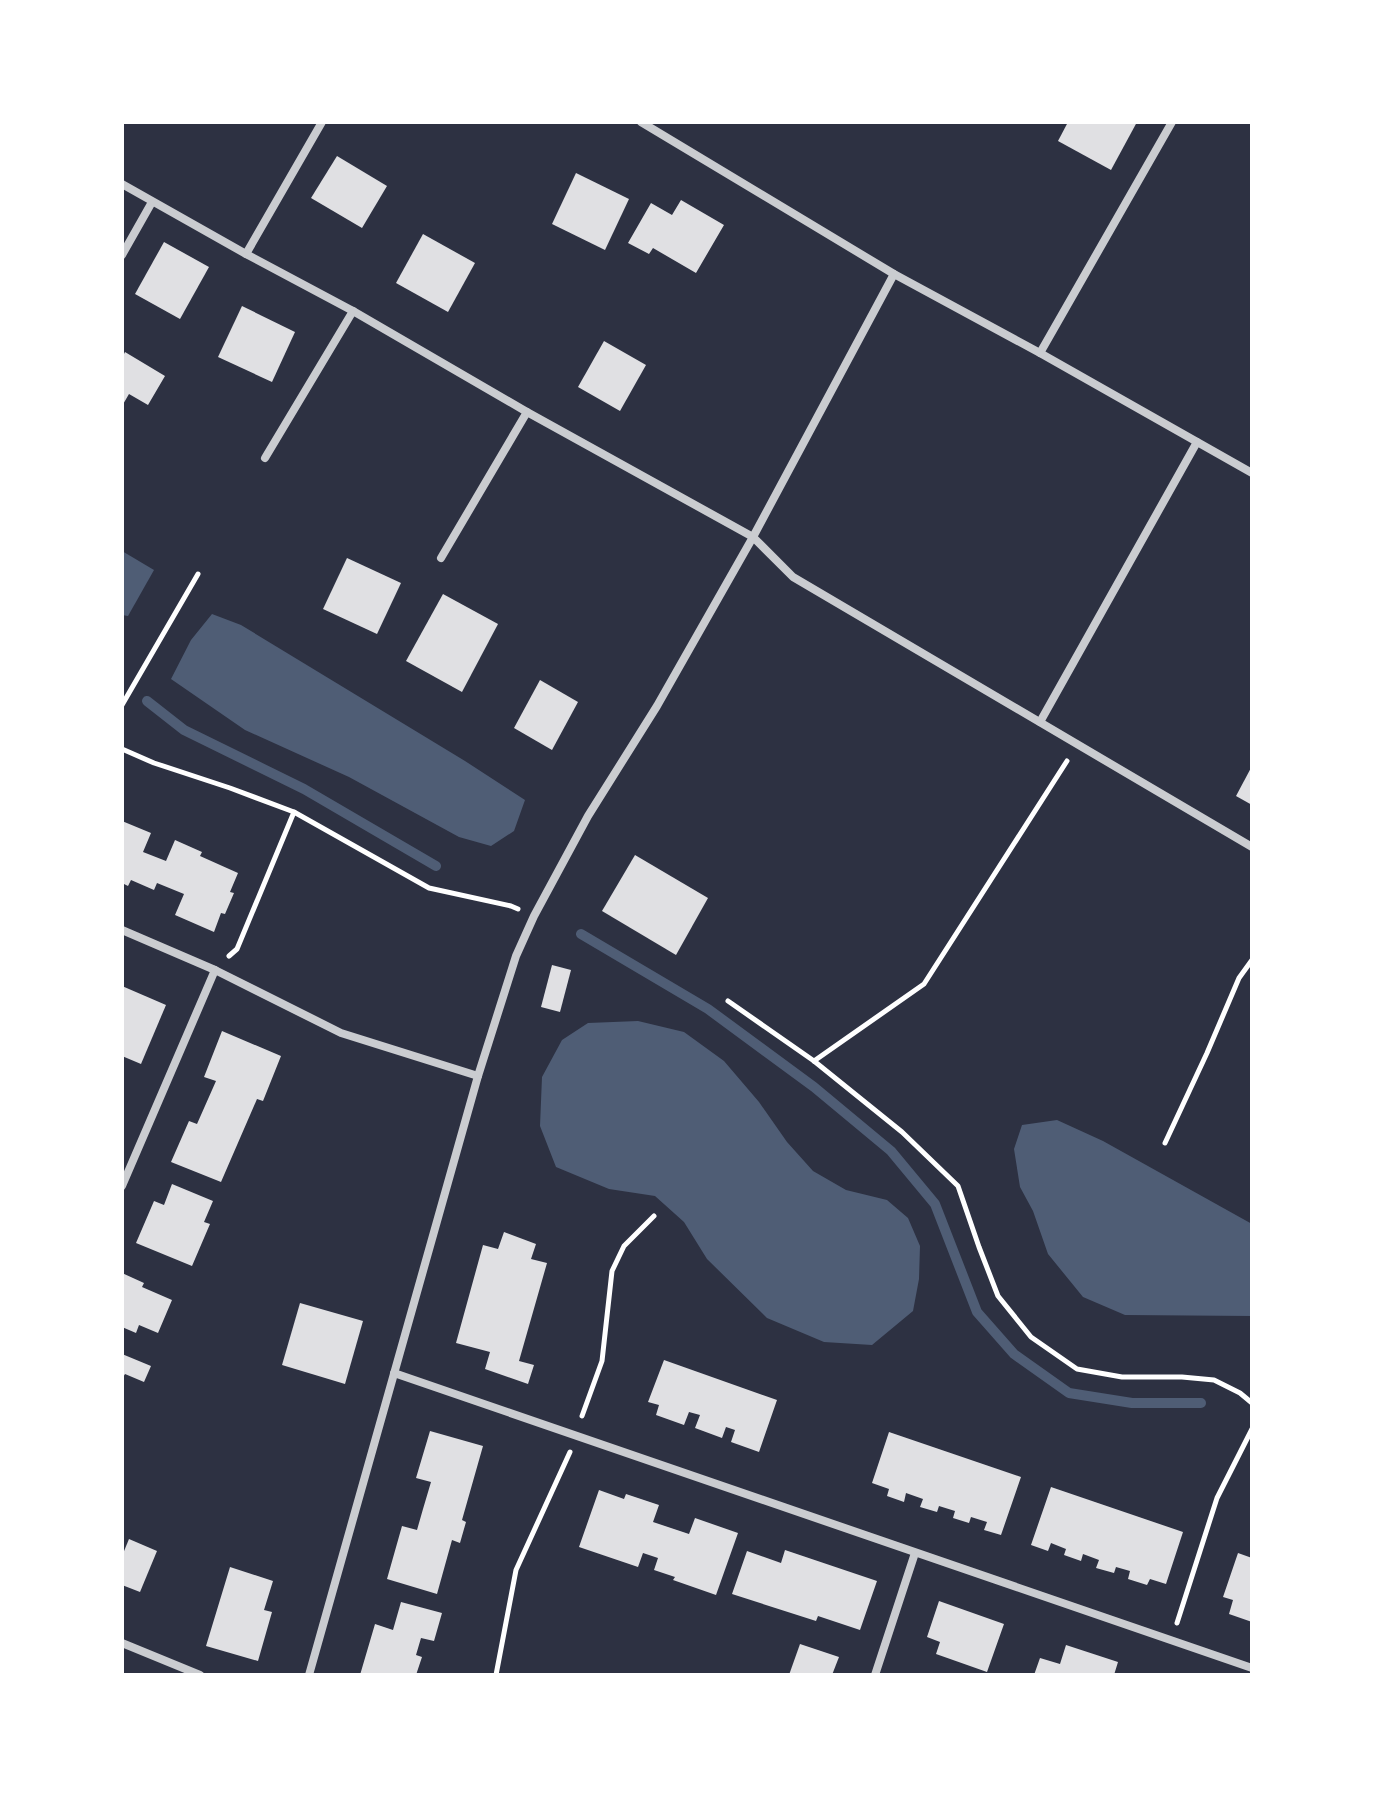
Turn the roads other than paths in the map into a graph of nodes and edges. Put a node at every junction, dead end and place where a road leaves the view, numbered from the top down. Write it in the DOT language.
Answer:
graph roads {
  1 [pos="322,122"];
  2 [pos="641,122"];
  3 [pos="1172,122"];
  4 [pos="122,184"];
  5 [pos="152,202"];
  6 [pos="246,254"];
  7 [pos="122,255"];
  8 [pos="894,274"];
  9 [pos="353,311"];
  10 [pos="1040,353"];
  11 [pos="527,412"];
  12 [pos="1197,442"];
  13 [pos="265,458"];
  14 [pos="1252,473"];
  15 [pos="753,537"];
  16 [pos="441,558"];
  17 [pos="1040,722"];
  18 [pos="1252,847"];
  19 [pos="122,930"];
  20 [pos="215,970"];
  21 [pos="478,1076"];
  22 [pos="122,1186"];
  23 [pos="394,1373"];
  24 [pos="915,1553"];
  25 [pos="122,1643"];
  26 [pos="1252,1668"];
  27 [pos="200,1675"];
  28 [pos="309,1675"];
  29 [pos="875,1675"];
  1 -- 6 [label="street"];
  2 -- 8 [label="street"];
  3 -- 10 [label="street"];
  4 -- 5 [label="street"];
  5 -- 6 [label="street"];
  5 -- 7 [label="street"];
  6 -- 9 [label="street"];
  8 -- 10 [label="street"];
  8 -- 15 [label="street"];
  9 -- 11 [label="street"];
  9 -- 13 [label="street"];
  10 -- 12 [label="street"];
  11 -- 15 [label="street"];
  11 -- 16 [label="street"];
  12 -- 14 [label="street"];
  12 -- 17 [label="street"];
  15 -- 17 [label="street"];
  15 -- 21 [label="street"];
  17 -- 18 [label="street"];
  19 -- 20 [label="street"];
  20 -- 21 [label="street"];
  20 -- 22 [label="street"];
  21 -- 23 [label="street"];
  23 -- 24 [label="street"];
  23 -- 28 [label="street"];
  24 -- 26 [label="street"];
  24 -- 29 [label="street"];
  25 -- 27 [label="street"];
}
